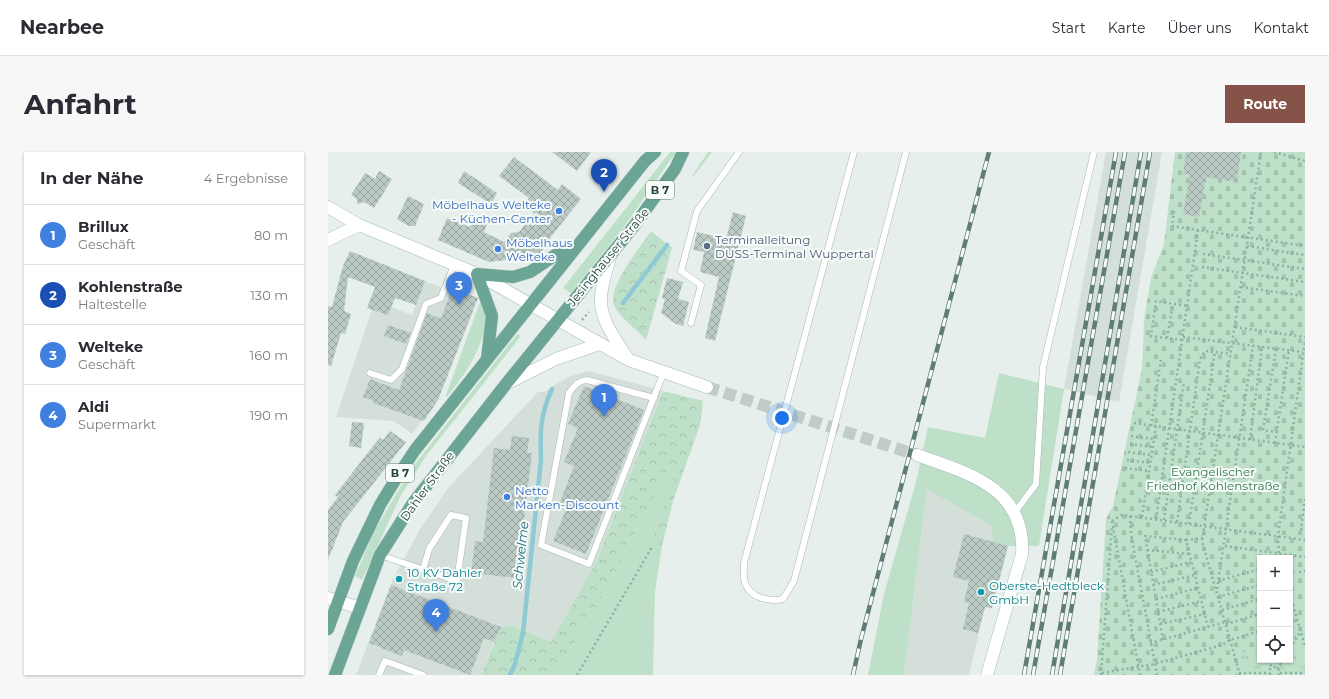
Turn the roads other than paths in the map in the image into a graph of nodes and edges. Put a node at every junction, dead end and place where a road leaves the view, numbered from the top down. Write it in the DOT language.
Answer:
graph roads {
  1 [pos="655,152"];
  2 [pos="683,152"];
  3 [pos="739,152"];
  4 [pos="854,152"];
  5 [pos="906,152"];
  6 [pos="1094,152"];
  7 [pos="328,208"];
  8 [pos="359,225"];
  9 [pos="328,240"];
  10 [pos="578,246"];
  11 [pos="611,254"];
  12 [pos="454,265"];
  13 [pos="477,274"];
  14 [pos="531,305"];
  15 [pos="557,320"];
  16 [pos="692,323"];
  17 [pos="599,344"];
  18 [pos="629,360"];
  19 [pos="486,361"];
  20 [pos="664,372"];
  21 [pos="370,373"];
  22 [pos="506,384"];
  23 [pos="707,387"];
  24 [pos="654,398"];
  25 [pos="917,455"];
  26 [pos="1015,512"];
  27 [pos="380,555"];
  28 [pos="423,570"];
  29 [pos="333,599"];
  30 [pos="360,608"];
  31 [pos="328,628"];
  32 [pos="335,675"];
  33 [pos="379,675"];
  34 [pos="423,675"];
  35 [pos="987,675"];
  1 -- 10 [label="main road, B 7"];
  2 -- 11 [label="main road, Jesinghauser Straße / B 7"];
  3 -- 16 [label="lane"];
  4 -- 5 [label="lane"];
  6 -- 26 [label="lane"];
  7 -- 8 [label="street"];
  8 -- 9 [label="street"];
  8 -- 12 [label="street"];
  10 -- 13 [label="main road"];
  10 -- 14 [label="main road, B 7"];
  11 -- 15 [label="main road, Jesinghauser Straße / B 7"];
  11 -- 18 [label="street"];
  12 -- 13 [label="street"];
  12 -- 21 [label="lane"];
  13 -- 14 [label="street"];
  13 -- 19 [label="main road"];
  14 -- 15 [label="street"];
  14 -- 19 [label="main road, B 7"];
  15 -- 17 [label="street"];
  15 -- 22 [label="main road, Dahler Straße / B 7"];
  17 -- 18 [label="street"];
  17 -- 22 [label="street"];
  18 -- 20 [label="street"];
  19 -- 29 [label="main road, B 7"];
  20 -- 23 [label="street"];
  20 -- 24 [label="lane"];
  22 -- 27 [label="main road, Dahler Straße / B 7"];
  24 -- 24 [label="lane"];
  25 -- 26 [label="street"];
  26 -- 35 [label="street"];
  27 -- 28 [label="lane"];
  27 -- 30 [label="main road, Dahler Straße / B 7"];
  28 -- 28 [label="lane"];
  29 -- 30 [label="street"];
  29 -- 31 [label="main road, B 7"];
  30 -- 32 [label="main road, Dahler Straße / B 7"];
  33 -- 34 [label="lane"];
}
